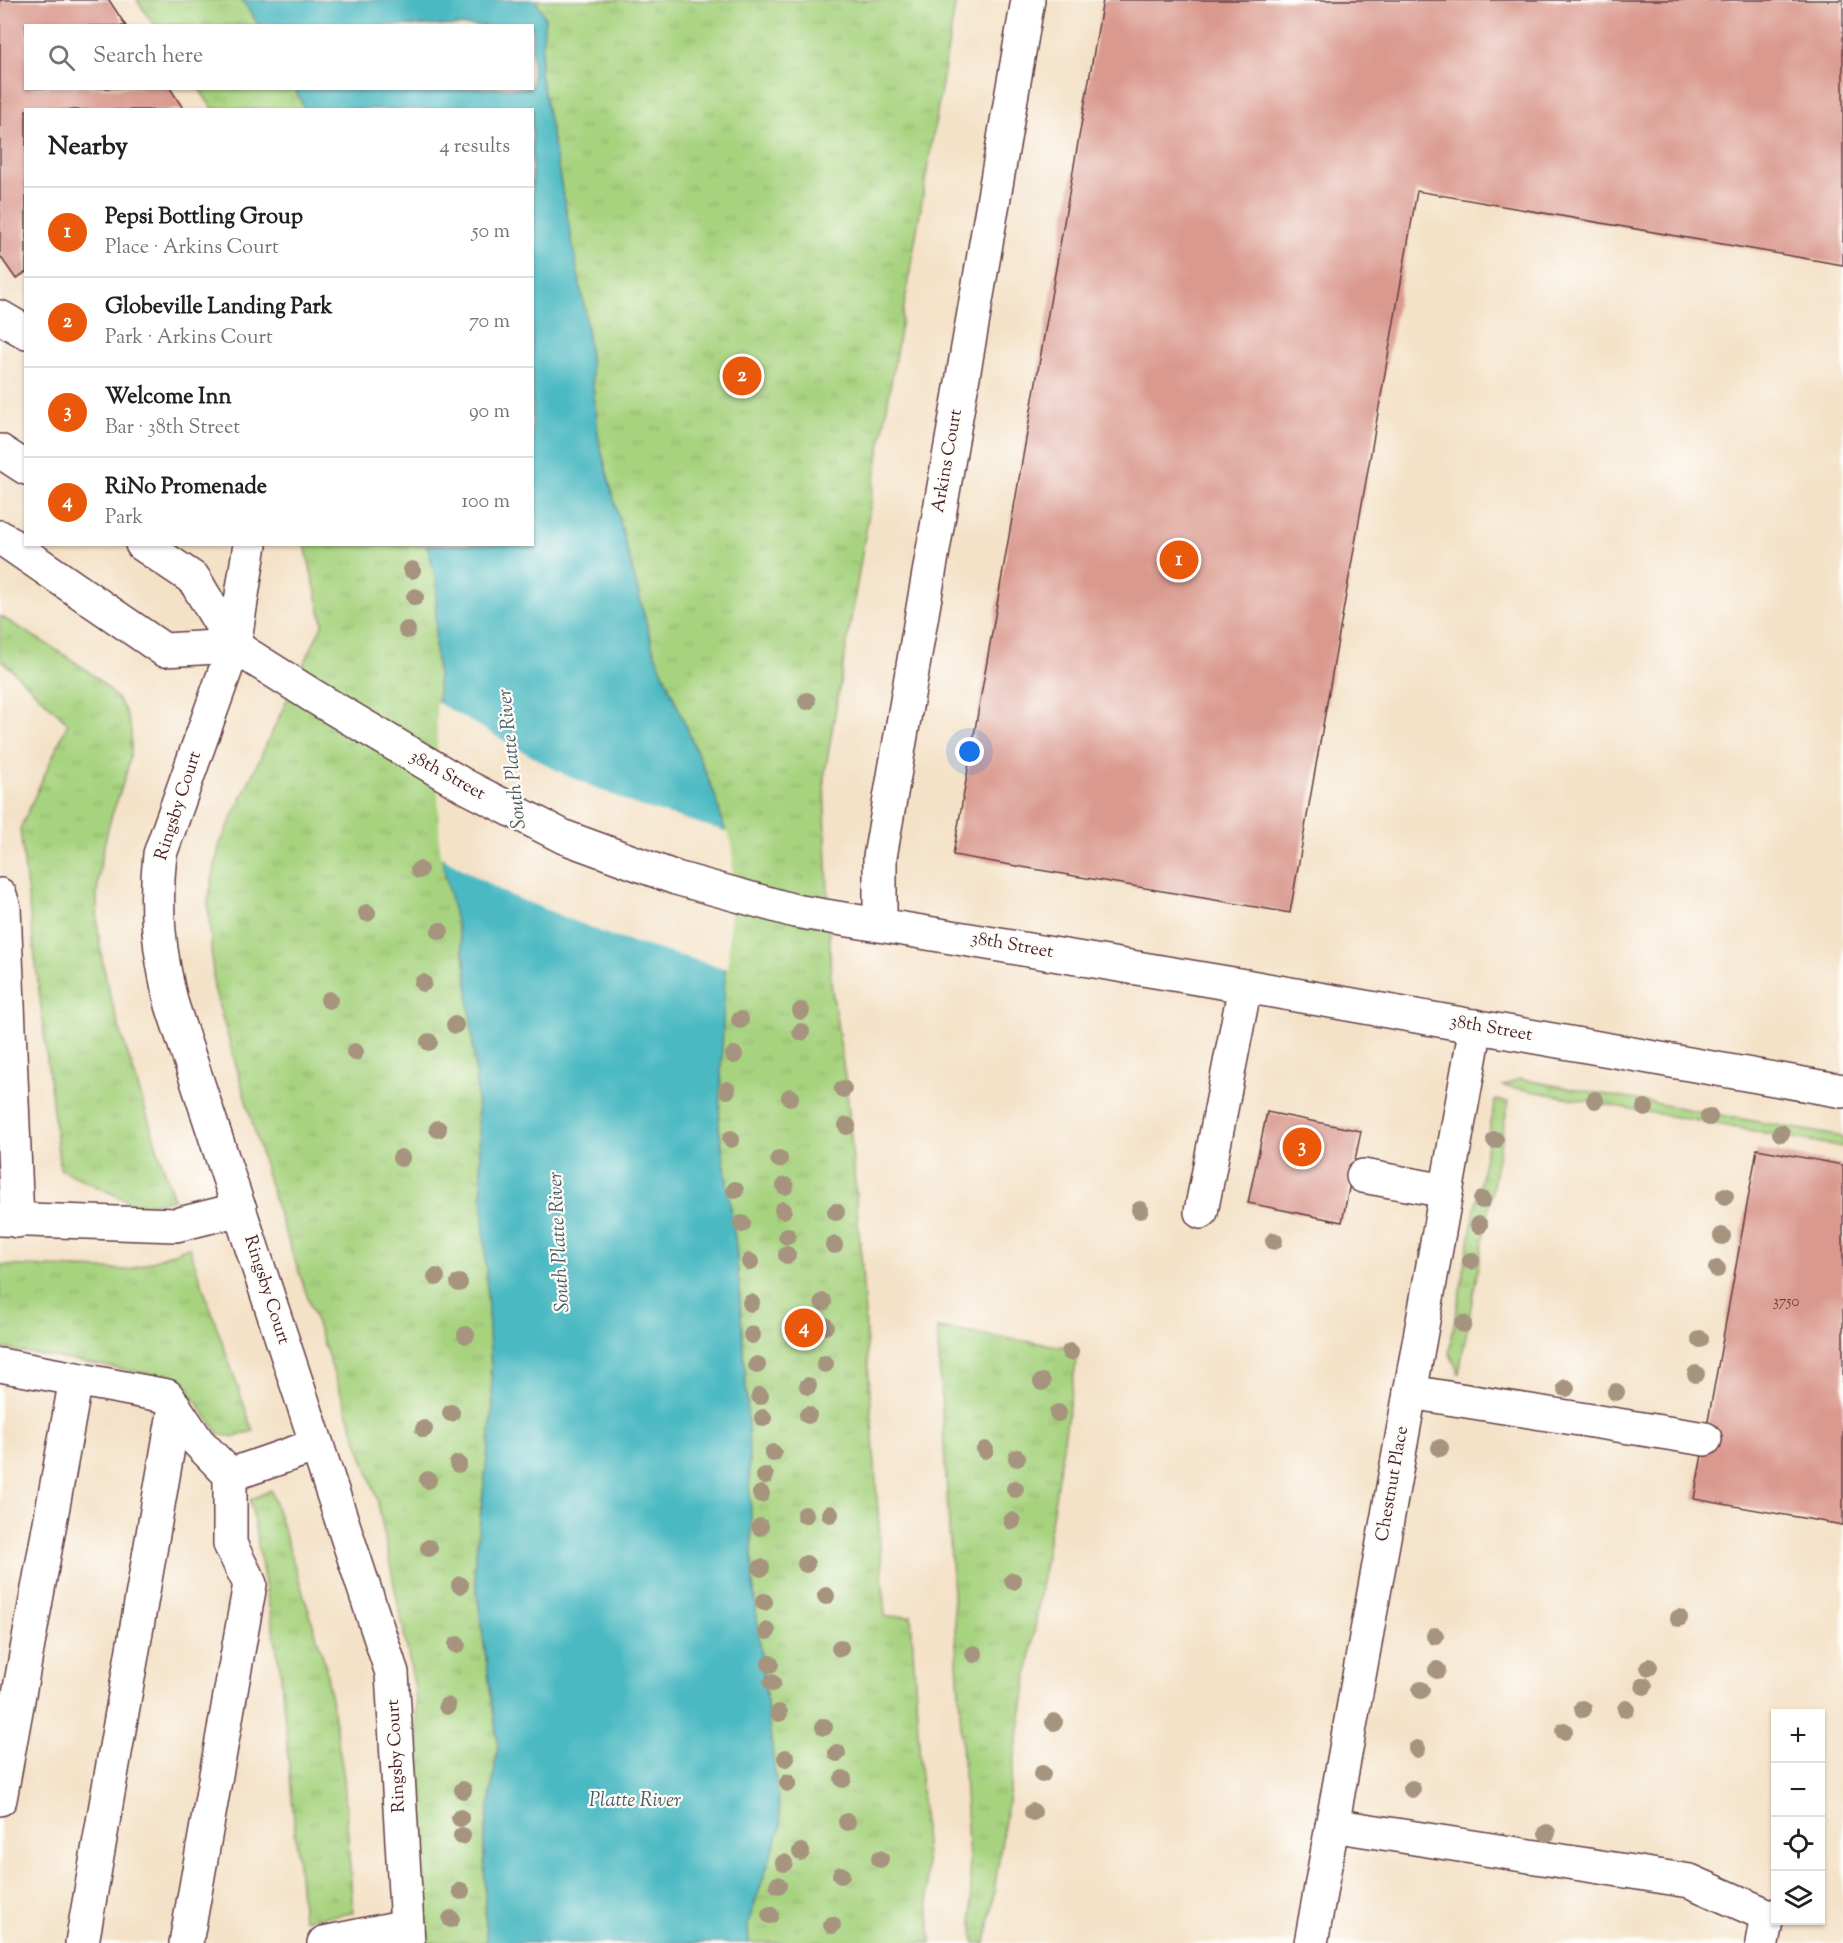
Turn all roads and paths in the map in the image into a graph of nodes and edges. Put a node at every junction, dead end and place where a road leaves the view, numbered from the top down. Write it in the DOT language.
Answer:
graph roads {
  1 [pos="1028,0"];
  2 [pos="0,317"];
  3 [pos="24,332"];
  4 [pos="0,451"];
  5 [pos="24,467"];
  6 [pos="0,537"];
  7 [pos="145,546"];
  8 [pos="250,546"];
  9 [pos="234,646"];
  10 [pos="0,895"];
  11 [pos="880,924"];
  12 [pos="1245,986"];
  13 [pos="1476,1026"];
  14 [pos="1843,1091"];
  15 [pos="1363,1176"];
  16 [pos="1446,1191"];
  17 [pos="240,1209"];
  18 [pos="1201,1212"];
  19 [pos="9,1220"];
  20 [pos="0,1365"];
  21 [pos="76,1379"];
  22 [pos="1410,1392"];
  23 [pos="175,1407"];
  24 [pos="1705,1439"];
  25 [pos="317,1445"];
  26 [pos="230,1475"];
  27 [pos="0,1799"];
  28 [pos="1332,1825"];
  29 [pos="407,1935"];
  30 [pos="82,1943"];
  31 [pos="186,1943"];
  32 [pos="324,1943"];
  33 [pos="1311,1943"];
  34 [pos="1762,1943"];
  1 -- 11 [label="street, Arkins Court"];
  2 -- 3 [label="street"];
  4 -- 5 [label="street"];
  6 -- 9 [label="street"];
  7 -- 9 [label="street"];
  8 -- 9 [label="street, Ringsby Court"];
  9 -- 11 [label="street, 38th Street"];
  9 -- 17 [label="street, Ringsby Court"];
  10 -- 19 [label="street"];
  11 -- 12 [label="street, 38th Street"];
  12 -- 13 [label="street, 38th Street"];
  12 -- 18 [label="street"];
  13 -- 14 [label="street, 38th Street"];
  13 -- 16 [label="street, Chestnut Place"];
  15 -- 16 [label="street"];
  16 -- 22 [label="street, Chestnut Place"];
  17 -- 19 [label="street"];
  17 -- 25 [label="street, Ringsby Court"];
  20 -- 21 [label="street"];
  21 -- 23 [label="street"];
  21 -- 27 [label="street"];
  22 -- 24 [label="street"];
  22 -- 28 [label="street, Chestnut Place"];
  23 -- 26 [label="street"];
  23 -- 30 [label="street"];
  25 -- 26 [label="street"];
  25 -- 29 [label="street, Ringsby Court"];
  26 -- 31 [label="street"];
  28 -- 33 [label="street, Chestnut Place"];
  28 -- 34 [label="street"];
  29 -- 32 [label="street"];
}
